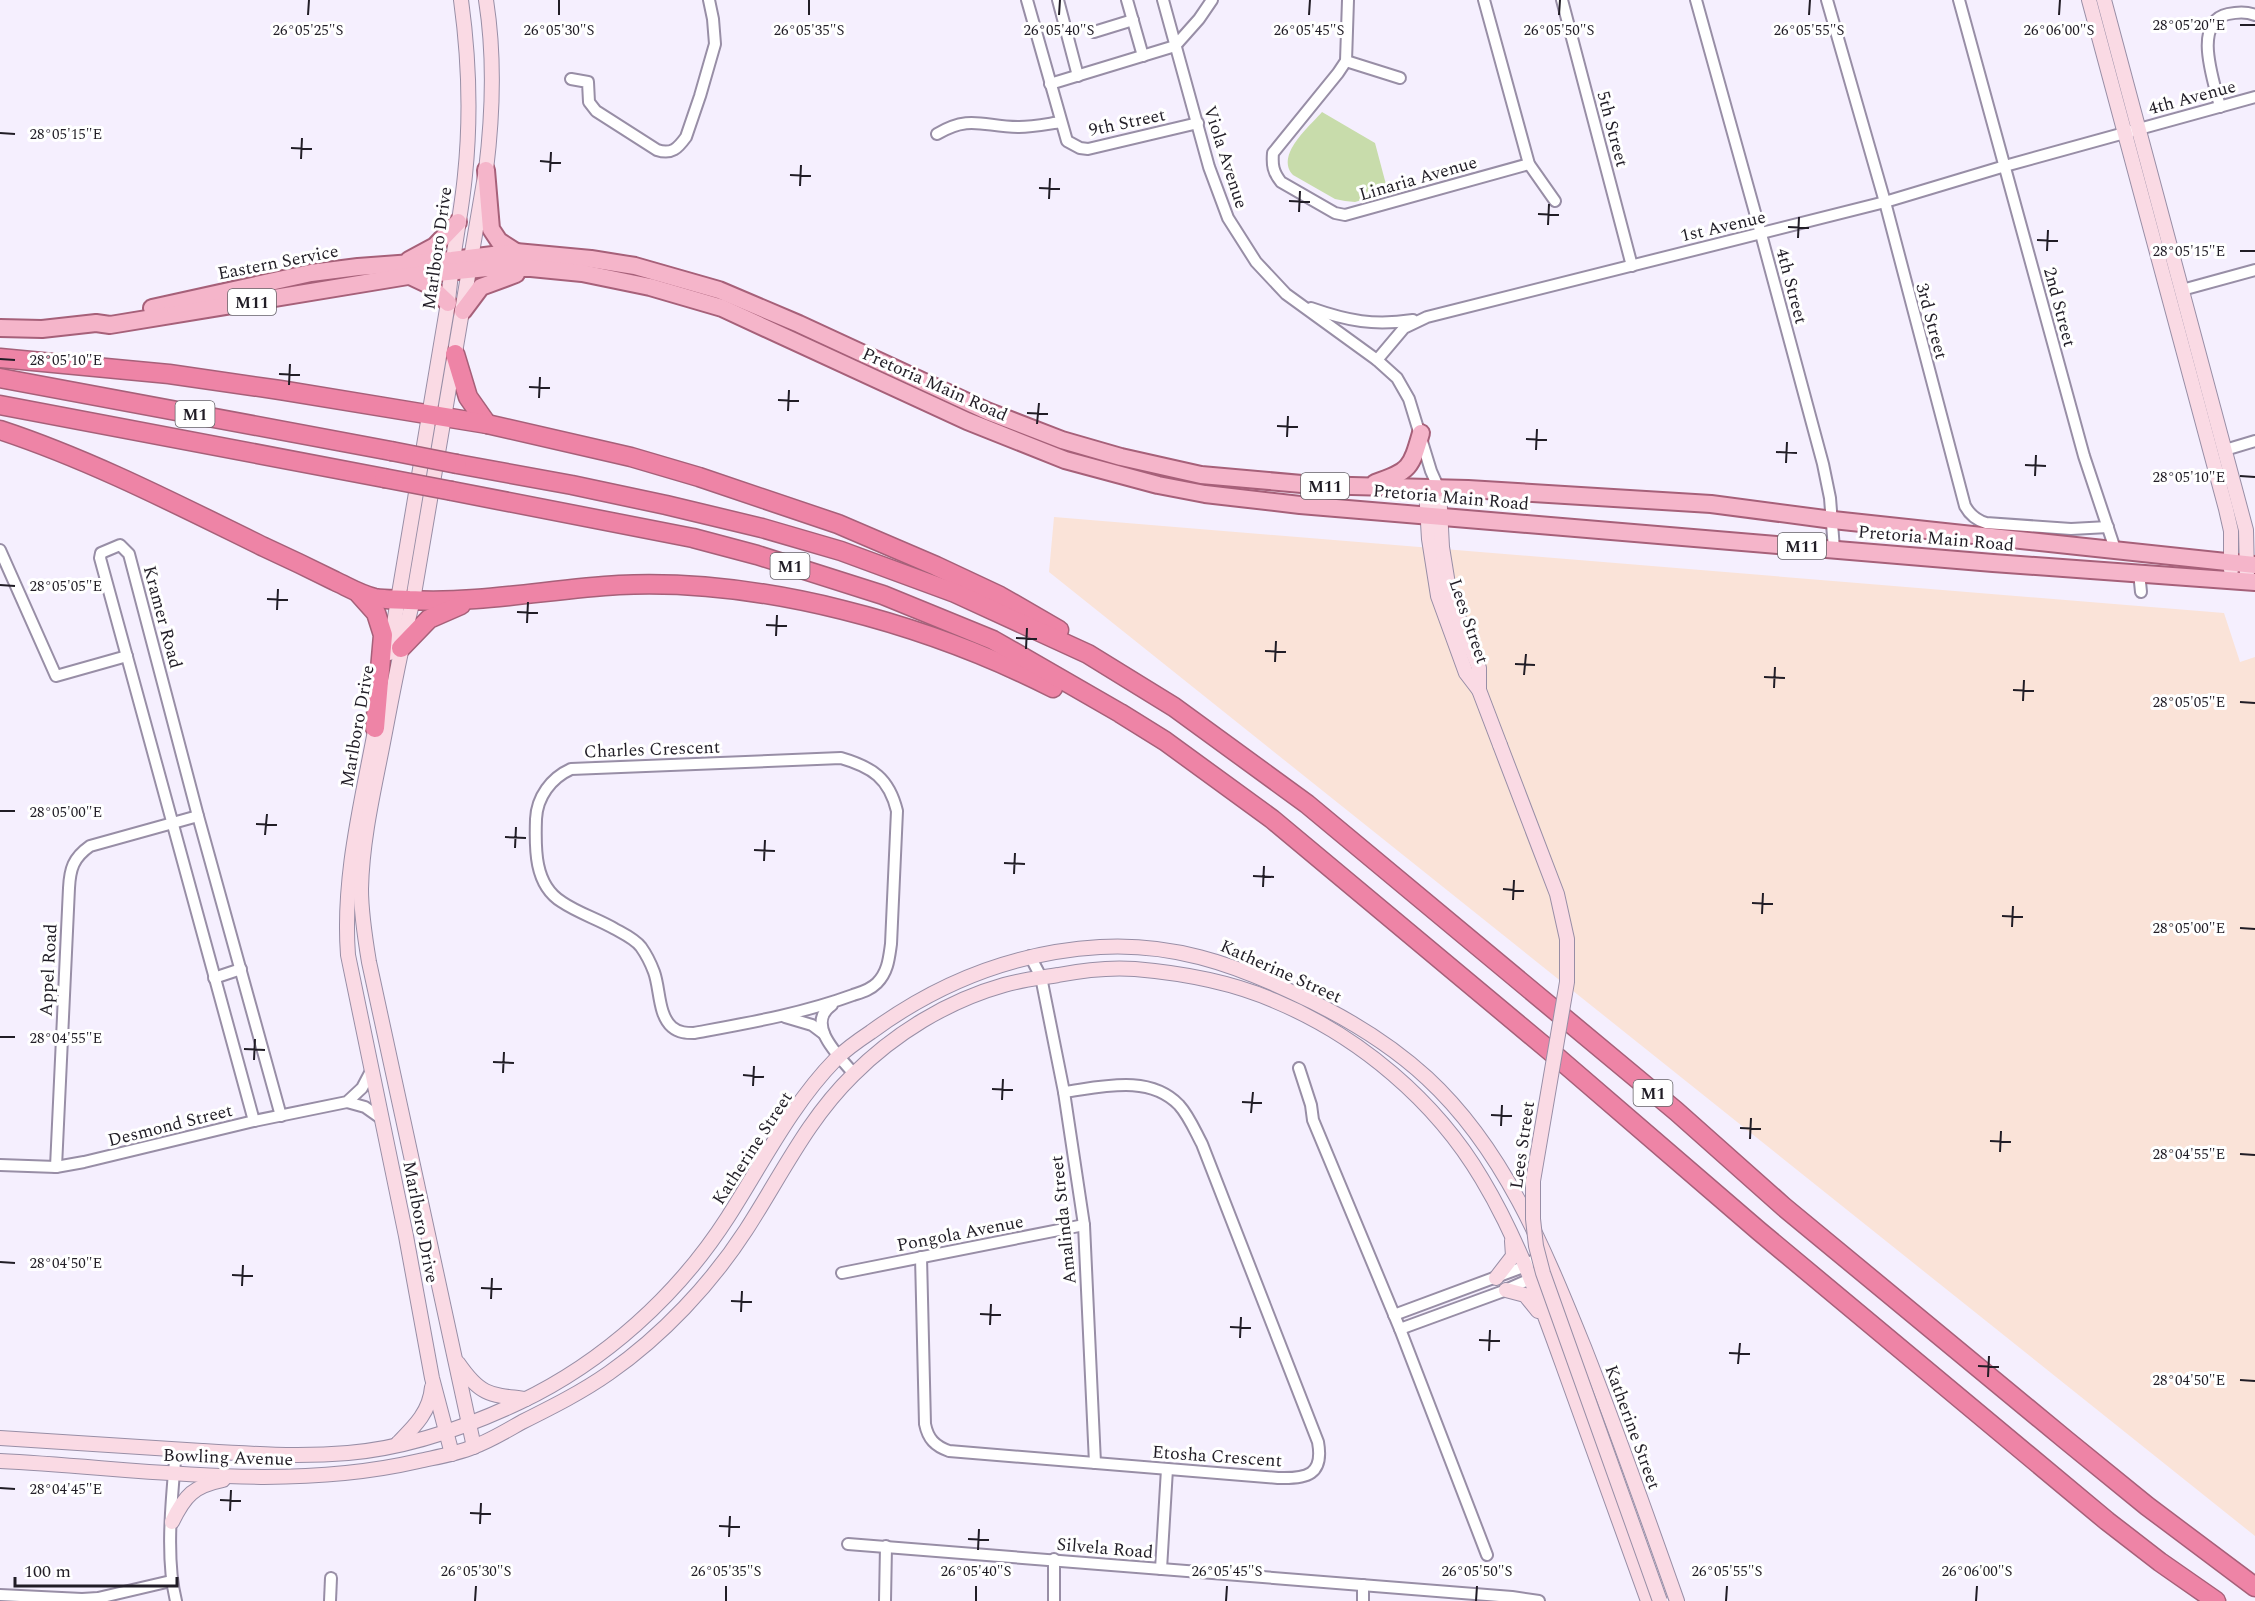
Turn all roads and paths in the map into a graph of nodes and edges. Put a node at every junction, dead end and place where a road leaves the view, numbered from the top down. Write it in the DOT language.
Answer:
graph roads {
  1 [pos="461,0"];
  2 [pos="486,0"];
  3 [pos="709,0"];
  4 [pos="1027,0"];
  5 [pos="1058,0"];
  6 [pos="1127,0"];
  7 [pos="1163,0"];
  8 [pos="1212,0"];
  9 [pos="1348,0"];
  10 [pos="1484,0"];
  11 [pos="1562,0"];
  12 [pos="1696,0"];
  13 [pos="1827,0"];
  14 [pos="1959,0"];
  15 [pos="2089,0"];
  16 [pos="2104,0"];
  17 [pos="2255,15"];
  18 [pos="1133,20"];
  19 [pos="1094,32"];
  20 [pos="1175,46"];
  21 [pos="1143,56"];
  22 [pos="1346,61"];
  23 [pos="1078,76"];
  24 [pos="1400,78"];
  25 [pos="571,79"];
  26 [pos="1050,84"];
  27 [pos="2255,97"];
  28 [pos="2220,107"];
  29 [pos="1061,122"];
  30 [pos="1198,123"];
  31 [pos="2132,131"];
  32 [pos="937,134"];
  33 [pos="1529,164"];
  34 [pos="2005,166"];
  35 [pos="486,170"];
  36 [pos="1555,201"];
  37 [pos="1885,202"];
  38 [pos="458,222"];
  39 [pos="1761,234"];
  40 [pos="516,252"];
  41 [pos="470,264"];
  42 [pos="451,266"];
  43 [pos="1632,266"];
  44 [pos="531,268"];
  45 [pos="404,270"];
  46 [pos="2255,270"];
  47 [pos="2182,290"];
  48 [pos="1297,303"];
  49 [pos="455,307"];
  50 [pos="1427,317"];
  51 [pos="0,328"];
  52 [pos="455,354"];
  53 [pos="0,358"];
  54 [pos="1377,360"];
  55 [pos="0,378"];
  56 [pos="0,405"];
  57 [pos="437,416"];
  58 [pos="487,424"];
  59 [pos="0,430"];
  60 [pos="1421,433"];
  61 [pos="2255,441"];
  62 [pos="2224,450"];
  63 [pos="1362,486"];
  64 [pos="1433,489"];
  65 [pos="1434,515"];
  66 [pos="1833,520"];
  67 [pos="2108,527"];
  68 [pos="1834,549"];
  69 [pos="0,550"];
  70 [pos="2116,552"];
  71 [pos="2244,564"];
  72 [pos="2139,572"];
  73 [pos="2245,582"];
  74 [pos="355,590"];
  75 [pos="2141,592"];
  76 [pos="405,599"];
  77 [pos="474,600"];
  78 [pos="401,648"];
  79 [pos="1088,654"];
  80 [pos="127,656"];
  81 [pos="1106,705"];
  82 [pos="375,728"];
  83 [pos="198,816"];
  84 [pos="172,824"];
  85 [pos="1030,956"];
  86 [pos="241,969"];
  87 [pos="1041,977"];
  88 [pos="214,978"];
  89 [pos="835,1003"];
  90 [pos="782,1016"];
  91 [pos="824,1034"];
  92 [pos="839,1055"];
  93 [pos="1299,1068"];
  94 [pos="371,1071"];
  95 [pos="854,1074"];
  96 [pos="1064,1092"];
  97 [pos="347,1102"];
  98 [pos="281,1116"];
  99 [pos="382,1119"];
  100 [pos="254,1121"];
  101 [pos="0,1165"];
  102 [pos="56,1167"];
  103 [pos="1084,1226"];
  104 [pos="1511,1236"];
  105 [pos="1544,1252"];
  106 [pos="921,1257"];
  107 [pos="1551,1266"];
  108 [pos="842,1273"];
  109 [pos="1529,1273"];
  110 [pos="1496,1278"];
  111 [pos="1506,1290"];
  112 [pos="1394,1315"];
  113 [pos="1400,1329"];
  114 [pos="1550,1330"];
  115 [pos="455,1359"];
  116 [pos="432,1378"];
  117 [pos="526,1399"];
  118 [pos="469,1424"];
  119 [pos="446,1431"];
  120 [pos="0,1438"];
  121 [pos="396,1445"];
  122 [pos="474,1447"];
  123 [pos="176,1450"];
  124 [pos="452,1454"];
  125 [pos="0,1461"];
  126 [pos="1095,1463"];
  127 [pos="1167,1469"];
  128 [pos="174,1473"];
  129 [pos="240,1476"];
  130 [pos="172,1522"];
  131 [pos="848,1544"];
  132 [pos="886,1546"];
  133 [pos="1487,1555"];
  134 [pos="1054,1559"];
  135 [pos="1161,1569"];
  136 [pos="331,1578"];
  137 [pos="171,1581"];
  138 [pos="1363,1585"];
  139 [pos="2255,1587"];
  140 [pos="0,1595"];
  141 [pos="176,1601"];
  142 [pos="330,1601"];
  143 [pos="885,1601"];
  144 [pos="1054,1601"];
  145 [pos="1363,1601"];
  146 [pos="1539,1601"];
  147 [pos="1648,1601"];
  148 [pos="1660,1601"];
  149 [pos="1677,1601"];
  150 [pos="2216,1601"];
  1 -- 38 [label="main road, Marlboro Drive"];
  2 -- 35 [label="main road, Marlboro Drive"];
  3 -- 25 [label="street"];
  4 -- 26 [label="street, 9th Street"];
  5 -- 23 [label="street"];
  6 -- 18 [label="street"];
  7 -- 20 [label="street, Viola Avenue"];
  8 -- 20 [label="street"];
  9 -- 22 [label="street"];
  10 -- 33 [label="street"];
  11 -- 43 [label="street, 5th Street"];
  12 -- 39 [label="street, 4th Street"];
  13 -- 37 [label="street, 3rd Street"];
  14 -- 34 [label="street, 2nd Street"];
  15 -- 31 [label="main road"];
  16 -- 31 [label="main road"];
  17 -- 28 [label="street"];
  18 -- 19 [label="street"];
  18 -- 21 [label="street"];
  20 -- 21 [label="street"];
  20 -- 30 [label="street, Viola Avenue"];
  21 -- 23 [label="street"];
  22 -- 24 [label="street"];
  22 -- 33 [label="street, Linaria Avenue"];
  23 -- 26 [label="street"];
  26 -- 29 [label="street, 9th Street"];
  27 -- 28 [label="street, 4th Avenue"];
  28 -- 31 [label="street, 4th Avenue"];
  29 -- 30 [label="street, 9th Street"];
  29 -- 32 [label="street"];
  30 -- 48 [label="street, Viola Avenue"];
  31 -- 34 [label="street, 1st Avenue"];
  31 -- 47 [label="main road"];
  31 -- 71 [label="main road"];
  33 -- 36 [label="street"];
  34 -- 37 [label="street, 1st Avenue"];
  34 -- 67 [label="street, 2nd Street"];
  35 -- 40 [label="main road"];
  35 -- 41 [label="main road, Marlboro Drive"];
  37 -- 39 [label="street, 1st Avenue"];
  37 -- 67 [label="street, 3rd Street"];
  38 -- 42 [label="main road, Marlboro Drive"];
  38 -- 45 [label="main road"];
  39 -- 43 [label="street, 1st Avenue"];
  39 -- 66 [label="street, 4th Street"];
  40 -- 41 [label="main road, Pretoria Main Road / M11"];
  40 -- 63 [label="main road, Pretoria Main Road / M11"];
  41 -- 42 [label="main road, Eastern Service / M11"];
  41 -- 44 [label="main road, Pretoria Main Road / M11"];
  41 -- 49 [label="main road, Marlboro Drive"];
  42 -- 45 [label="main road, Eastern Service / M11"];
  42 -- 49 [label="main road, Marlboro Drive"];
  43 -- 50 [label="street, 1st Avenue"];
  44 -- 49 [label="main road"];
  44 -- 65 [label="main road, Pretoria Main Road / M11"];
  45 -- 49 [label="main road"];
  45 -- 51 [label="main road, Eastern Service / M11"];
  46 -- 47 [label="street"];
  47 -- 62 [label="main road"];
  48 -- 50 [label="street, Viola Avenue"];
  48 -- 54 [label="street, Viola Avenue"];
  49 -- 52 [label="main road, Marlboro Drive"];
  49 -- 57 [label="main road, Marlboro Drive"];
  50 -- 54 [label="street, 1st Avenue"];
  52 -- 57 [label="main road, Marlboro Drive"];
  52 -- 58 [label="highway"];
  53 -- 57 [label="highway"];
  54 -- 60 [label="street, Viola Avenue"];
  55 -- 79 [label="highway, M1, bridge"];
  56 -- 81 [label="highway, M1, bridge"];
  57 -- 58 [label="highway"];
  57 -- 76 [label="main road, Marlboro Drive"];
  58 -- 79 [label="highway"];
  59 -- 74 [label="highway"];
  60 -- 63 [label="main road"];
  60 -- 64 [label="street, Viola Avenue"];
  61 -- 62 [label="street"];
  62 -- 71 [label="main road"];
  63 -- 64 [label="main road, Pretoria Main Road / M11"];
  64 -- 65 [label="main road, Lees Street"];
  64 -- 66 [label="main road, Pretoria Main Road / M11"];
  65 -- 68 [label="main road, Pretoria Main Road / M11"];
  65 -- 148 [label="main road, Lees Street, bridge"];
  66 -- 68 [label="street, 4th Street"];
  66 -- 70 [label="main road, Pretoria Main Road / M11"];
  67 -- 70 [label="street, 2nd Street"];
  68 -- 72 [label="main road, Pretoria Main Road / M11"];
  69 -- 80 [label="street"];
  70 -- 71 [label="main road, Pretoria Main Road / M11"];
  71 -- 73 [label="main road"];
  72 -- 73 [label="main road, Pretoria Main Road / M11"];
  72 -- 75 [label="street"];
  74 -- 76 [label="highway"];
  74 -- 82 [label="highway"];
  76 -- 77 [label="highway"];
  76 -- 78 [label="main road, Marlboro Drive"];
  76 -- 82 [label="main road, Marlboro Drive"];
  77 -- 78 [label="highway"];
  77 -- 81 [label="highway"];
  78 -- 115 [label="main road, Marlboro Drive"];
  79 -- 139 [label="highway, M1"];
  80 -- 83 [label="street, Kramer Road"];
  80 -- 84 [label="street, Kramer Road"];
  81 -- 150 [label="highway, M1"];
  82 -- 94 [label="main road, Marlboro Drive"];
  83 -- 84 [label="street"];
  83 -- 86 [label="street, Kramer Road"];
  84 -- 88 [label="street, Kramer Road"];
  84 -- 102 [label="street, Appel Road"];
  85 -- 87 [label="street, Amalinda Street"];
  85 -- 92 [label="main road, Katherine Street"];
  85 -- 105 [label="main road, Katherine Street"];
  86 -- 88 [label="street"];
  86 -- 98 [label="street, Kramer Road"];
  87 -- 95 [label="main road, Katherine Street"];
  87 -- 96 [label="street, Amalinda Street"];
  87 -- 104 [label="main road, Katherine Street"];
  88 -- 100 [label="street, Kramer Road"];
  89 -- 90 [label="street, Charles Crescent"];
  89 -- 90 [label="street, Charles Crescent"];
  89 -- 91 [label="street"];
  90 -- 91 [label="street, Charles Crescent"];
  91 -- 92 [label="street, Charles Crescent"];
  92 -- 95 [label="street, Charles Crescent"];
  92 -- 117 [label="main road, Katherine Street"];
  93 -- 112 [label="street"];
  94 -- 97 [label="street"];
  94 -- 99 [label="main road, Marlboro Drive"];
  95 -- 122 [label="main road, Katherine Street"];
  96 -- 103 [label="street, Amalinda Street"];
  96 -- 127 [label="street, Etosha Crescent"];
  97 -- 98 [label="street, Desmond Street"];
  97 -- 99 [label="street"];
  98 -- 100 [label="street, Desmond Street"];
  99 -- 116 [label="main road, Marlboro Drive"];
  100 -- 102 [label="street, Desmond Street"];
  101 -- 102 [label="street, Desmond Street"];
  103 -- 106 [label="street, Pongola Avenue"];
  103 -- 126 [label="street, Amalinda Street"];
  104 -- 109 [label="main road, Katherine Street"];
  104 -- 110 [label="main road"];
  105 -- 107 [label="main road, Katherine Street"];
  105 -- 109 [label="street"];
  106 -- 108 [label="street, Pongola Avenue"];
  106 -- 126 [label="street, Etosha Crescent"];
  107 -- 109 [label="street"];
  107 -- 149 [label="main road, Katherine Street"];
  109 -- 110 [label="street"];
  109 -- 111 [label="street"];
  109 -- 114 [label="main road, Katherine Street"];
  110 -- 112 [label="street"];
  111 -- 113 [label="street"];
  111 -- 114 [label="main road"];
  112 -- 113 [label="street"];
  113 -- 133 [label="street"];
  114 -- 147 [label="main road, Katherine Street"];
  115 -- 117 [label="main road"];
  115 -- 118 [label="main road, Marlboro Drive"];
  116 -- 119 [label="main road, Marlboro Drive"];
  116 -- 121 [label="main road"];
  117 -- 118 [label="main road, Katherine Street"];
  118 -- 119 [label="main road, Katherine Street"];
  118 -- 122 [label="main road, Marlboro Drive"];
  119 -- 121 [label="main road, Bowling Avenue"];
  119 -- 124 [label="main road, Marlboro Drive"];
  120 -- 123 [label="main road, Bowling Avenue"];
  121 -- 123 [label="main road, Bowling Avenue"];
  122 -- 124 [label="main road, Katherine Street"];
  123 -- 128 [label="street"];
  124 -- 129 [label="main road, Bowling Avenue"];
  125 -- 128 [label="main road, Bowling Avenue"];
  126 -- 127 [label="street, Etosha Crescent"];
  127 -- 135 [label="street"];
  128 -- 129 [label="main road, Bowling Avenue"];
  128 -- 130 [label="street"];
  129 -- 130 [label="main road"];
  130 -- 137 [label="street"];
  131 -- 132 [label="street, Silvela Road"];
  132 -- 134 [label="street, Silvela Road"];
  132 -- 143 [label="street"];
  134 -- 135 [label="street, Silvela Road"];
  134 -- 144 [label="street"];
  135 -- 138 [label="street, Silvela Road"];
  136 -- 142 [label="street"];
  137 -- 140 [label="street"];
  137 -- 141 [label="street"];
  138 -- 145 [label="street"];
  138 -- 146 [label="street, Silvela Road"];
}
